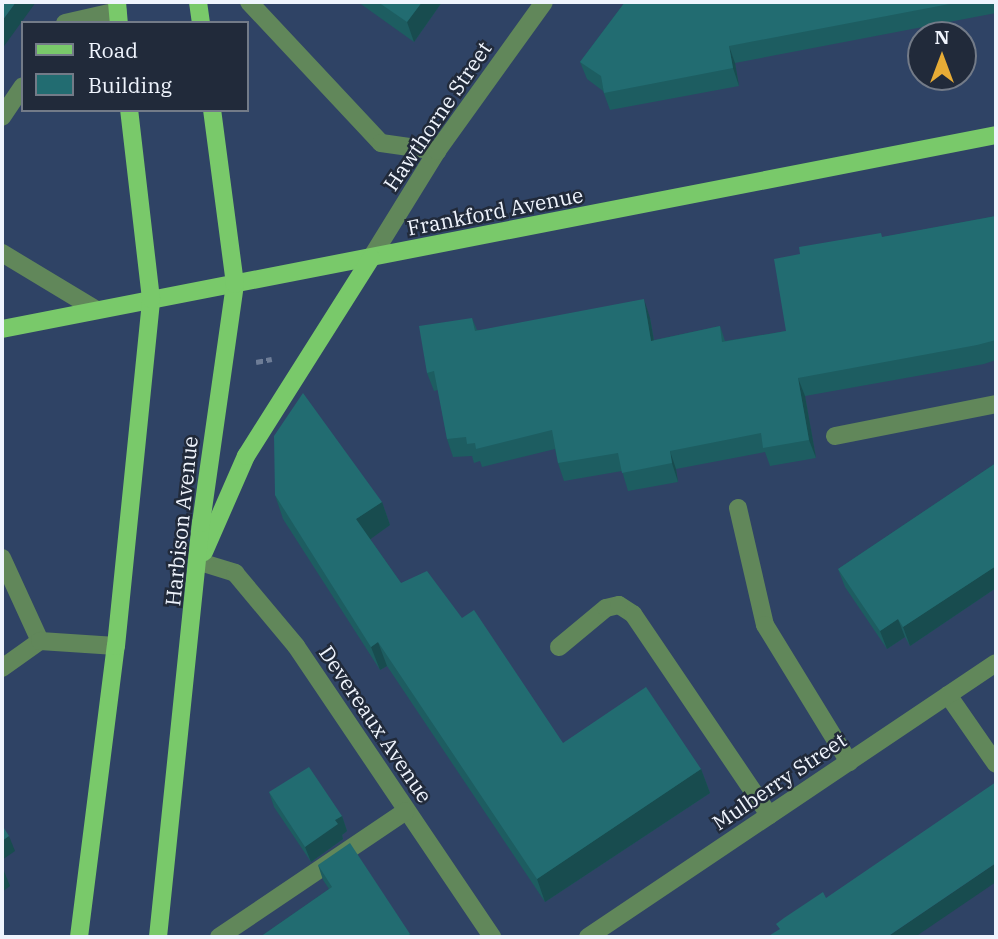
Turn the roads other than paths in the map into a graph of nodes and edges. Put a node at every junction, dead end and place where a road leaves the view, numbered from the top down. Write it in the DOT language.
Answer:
graph roads {
  1 [pos="198,2"];
  2 [pos="249,2"];
  3 [pos="539,3"];
  4 [pos="118,12"];
  5 [pos="75,21"];
  6 [pos="201,21"];
  7 [pos="21,89"];
  8 [pos="129,112"];
  9 [pos="212,112"];
  10 [pos="2,117"];
  11 [pos="996,135"];
  12 [pos="437,151"];
  13 [pos="2,253"];
  14 [pos="371,258"];
  15 [pos="235,284"];
  16 [pos="150,299"];
  17 [pos="94,309"];
  18 [pos="2,329"];
  19 [pos="996,404"];
  20 [pos="835,436"];
  21 [pos="738,508"];
  22 [pos="2,558"];
  23 [pos="200,562"];
  24 [pos="40,642"];
  25 [pos="116,646"];
  26 [pos="559,647"];
  27 [pos="996,663"];
  28 [pos="2,668"];
  29 [pos="948,695"];
  30 [pos="849,762"];
  31 [pos="996,764"];
  32 [pos="406,810"];
  33 [pos="769,816"];
  34 [pos="79,937"];
  35 [pos="158,937"];
  36 [pos="219,937"];
  37 [pos="492,937"];
  38 [pos="588,937"];
  1 -- 6 [label="main road"];
  2 -- 12 [label="street"];
  3 -- 12 [label="street, Hawthorne Street"];
  4 -- 5 [label="street"];
  7 -- 10 [label="street"];
  8 -- 16 [label="main road"];
  9 -- 15 [label="main road, Harbison Avenue"];
  11 -- 14 [label="main road, Frankford Avenue"];
  12 -- 14 [label="street, Hawthorne Street"];
  13 -- 17 [label="street"];
  14 -- 15 [label="main road, Frankford Avenue"];
  14 -- 23 [label="main road"];
  15 -- 16 [label="main road, Frankford Avenue"];
  15 -- 23 [label="main road, Harbison Avenue"];
  16 -- 17 [label="main road, Frankford Avenue"];
  16 -- 25 [label="main road"];
  17 -- 18 [label="main road, Frankford Avenue"];
  19 -- 20 [label="street"];
  21 -- 30 [label="street"];
  22 -- 24 [label="street"];
  23 -- 32 [label="street, Devereaux Avenue"];
  23 -- 35 [label="main road, Harbison Avenue"];
  24 -- 25 [label="street"];
  24 -- 28 [label="street"];
  25 -- 34 [label="main road"];
  26 -- 33 [label="street"];
  27 -- 29 [label="street, Mulberry Street"];
  29 -- 30 [label="street, Mulberry Street"];
  29 -- 31 [label="street"];
  30 -- 33 [label="street, Mulberry Street"];
  32 -- 36 [label="street"];
  32 -- 37 [label="street, Devereaux Avenue"];
  33 -- 38 [label="street, Mulberry Street"];
}
